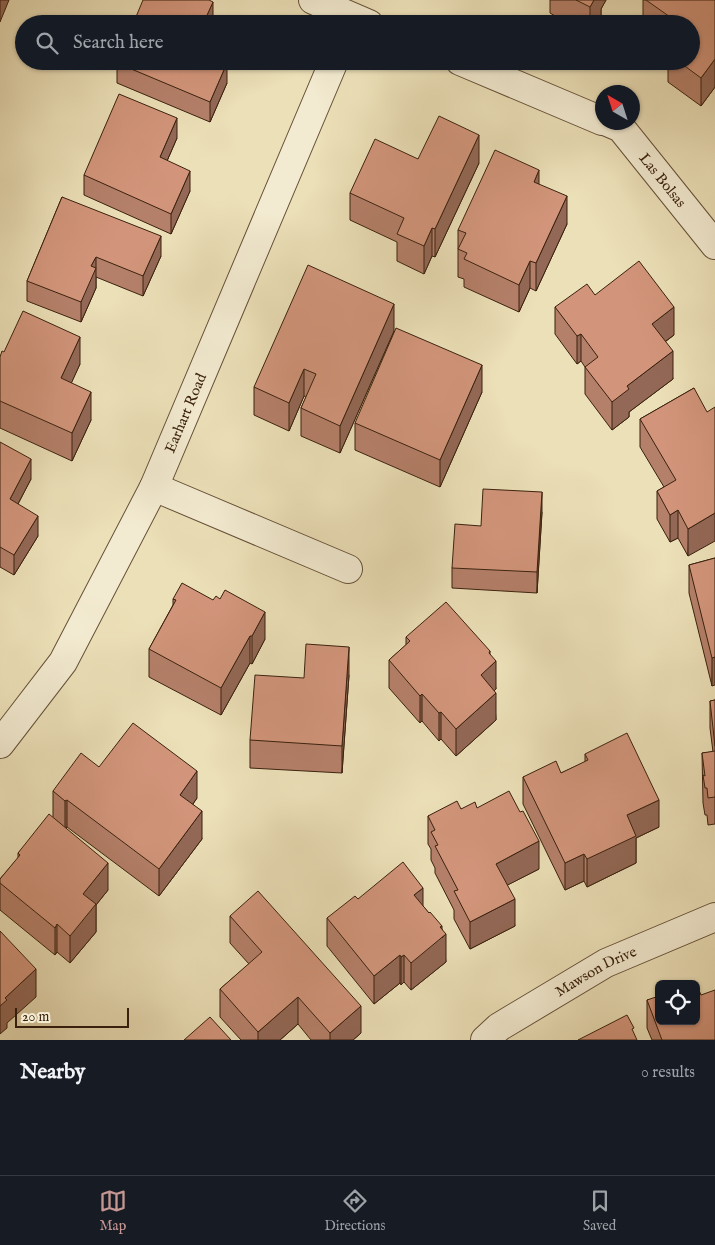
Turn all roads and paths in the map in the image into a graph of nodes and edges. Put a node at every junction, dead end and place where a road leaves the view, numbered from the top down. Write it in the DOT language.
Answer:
graph roads {
  1 [pos="313,0"];
  2 [pos="344,15"];
  3 [pos="330,70"];
  4 [pos="481,70"];
  5 [pos="595,118"];
  6 [pos="623,130"];
  7 [pos="715,244"];
  8 [pos="154,487"];
  9 [pos="348,569"];
  10 [pos="0,744"];
  11 [pos="715,917"];
  12 [pos="485,1040"];
  1 -- 2 [label="street"];
  3 -- 8 [label="street, Earhart Road"];
  4 -- 5 [label="street"];
  6 -- 7 [label="street, Las Bolsas"];
  8 -- 9 [label="street"];
  8 -- 10 [label="street, Earhart Road"];
  11 -- 12 [label="street, Mawson Drive"];
}
